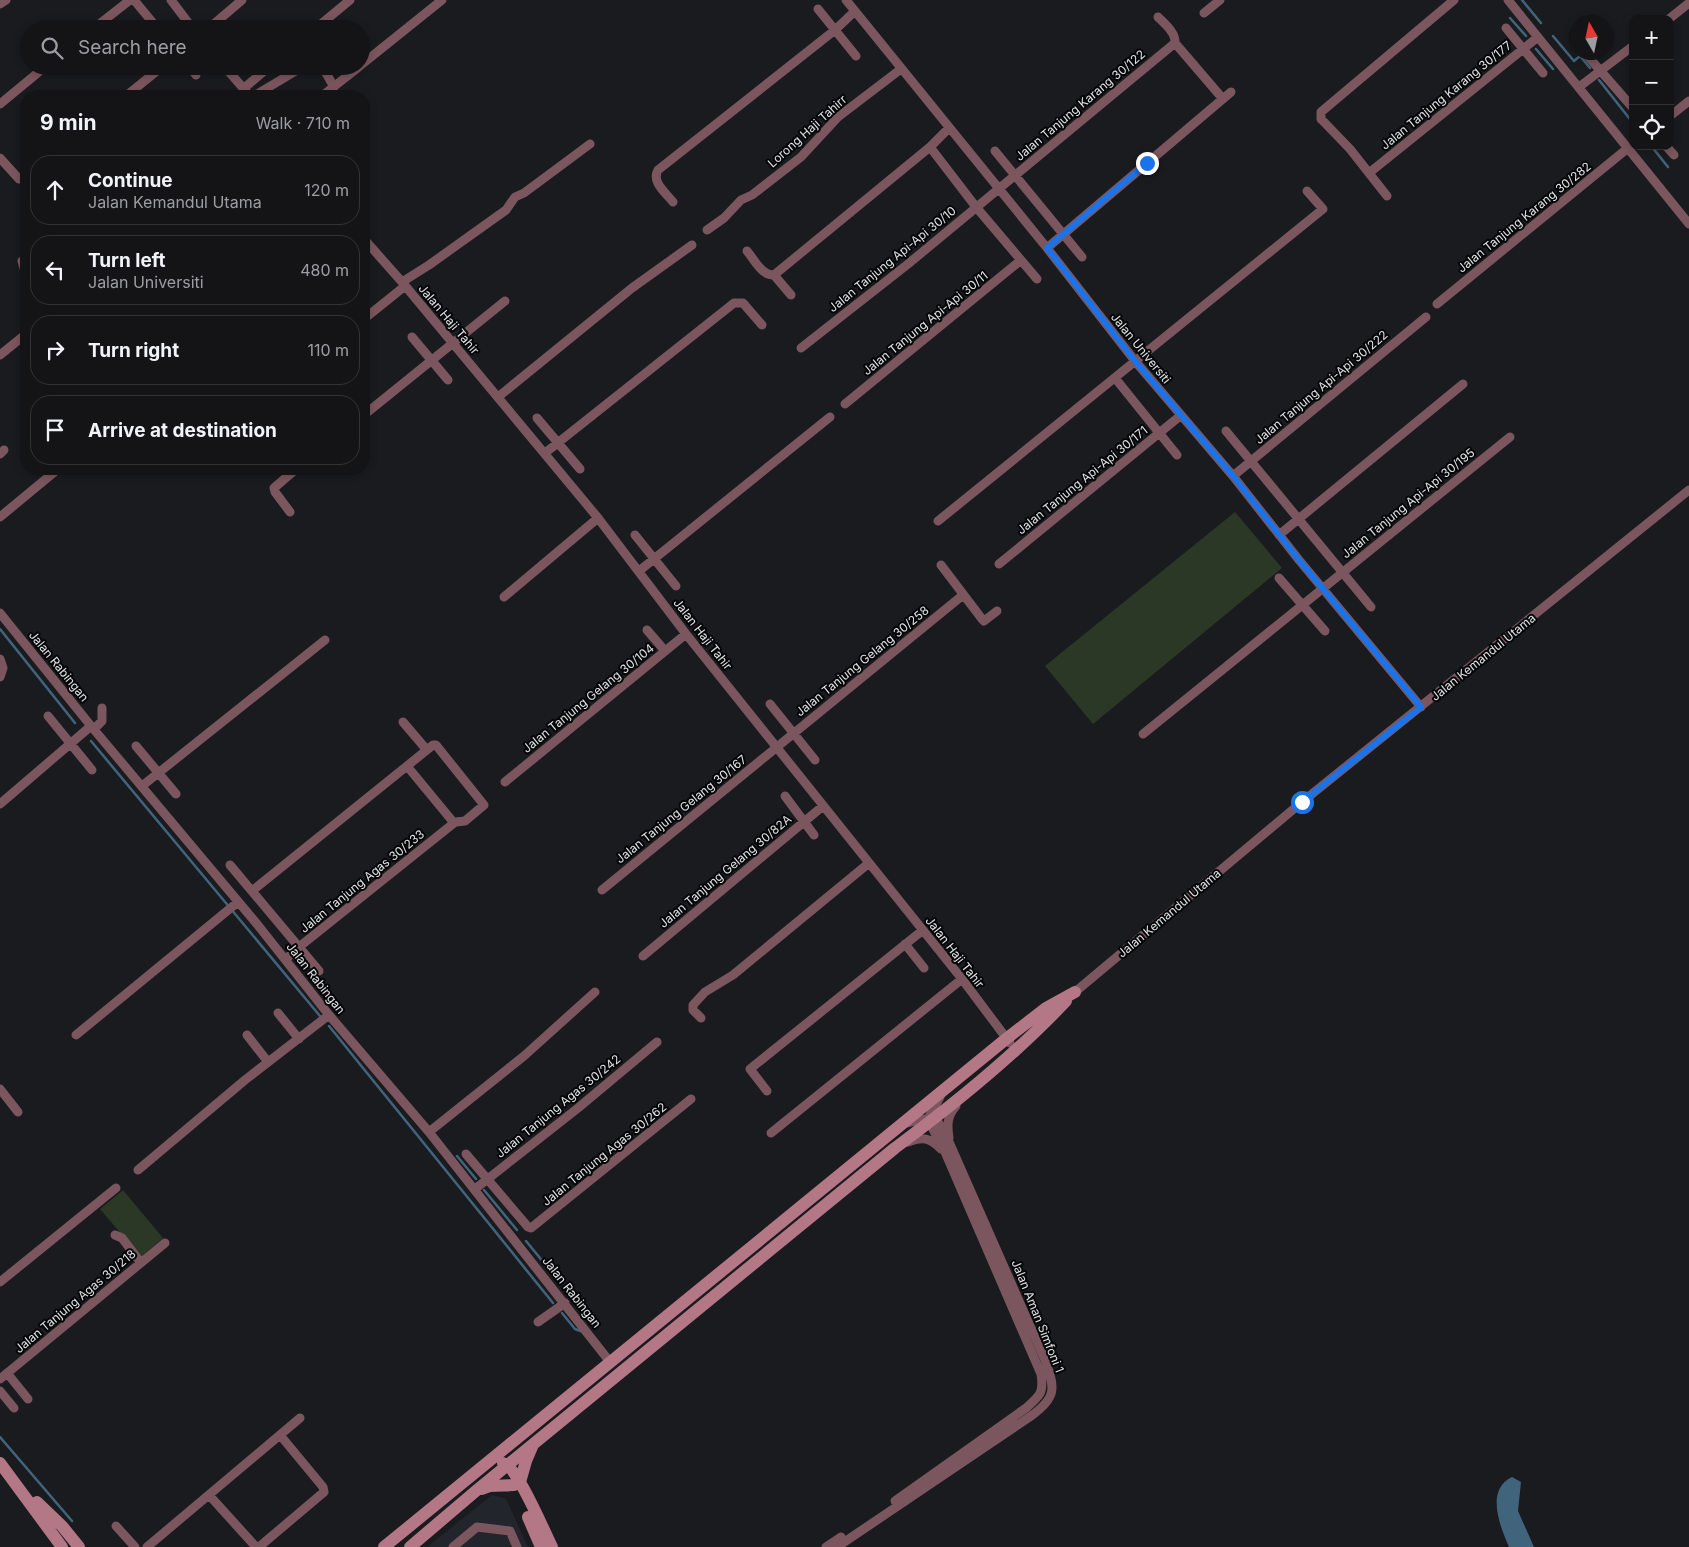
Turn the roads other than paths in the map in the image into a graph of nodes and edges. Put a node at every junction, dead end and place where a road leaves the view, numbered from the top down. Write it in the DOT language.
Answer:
graph roads {
  1 [pos="6,0"];
  2 [pos="130,0"];
  3 [pos="134,0"];
  4 [pos="171,0"];
  5 [pos="242,0"];
  6 [pos="350,0"];
  7 [pos="442,0"];
  8 [pos="846,0"];
  9 [pos="1220,0"];
  10 [pos="1454,0"];
  11 [pos="1508,0"];
  12 [pos="1689,3"];
  13 [pos="0,4"];
  14 [pos="818,9"];
  15 [pos="855,11"];
  16 [pos="1204,13"];
  17 [pos="1674,15"];
  18 [pos="1158,17"];
  19 [pos="104,20"];
  20 [pos="151,20"];
  21 [pos="186,20"];
  22 [pos="219,20"];
  23 [pos="326,20"];
  24 [pos="1506,28"];
  25 [pos="835,30"];
  26 [pos="1538,37"];
  27 [pos="1175,41"];
  28 [pos="1523,49"];
  29 [pos="1629,49"];
  30 [pos="856,56"];
  31 [pos="370,58"];
  32 [pos="1592,60"];
  33 [pos="901,69"];
  34 [pos="1601,71"];
  35 [pos="1543,74"];
  36 [pos="35,75"];
  37 [pos="152,75"];
  38 [pos="231,75"];
  39 [pos="259,75"];
  40 [pos="289,75"];
  41 [pos="327,75"];
  42 [pos="349,75"];
  43 [pos="334,87"];
  44 [pos="1579,87"];
  45 [pos="243,89"];
  46 [pos="133,90"];
  47 [pos="264,90"];
  48 [pos="330,90"];
  49 [pos="1231,92"];
  50 [pos="1223,99"];
  51 [pos="1689,101"];
  52 [pos="0,104"];
  53 [pos="1630,105"];
  54 [pos="1674,113"];
  55 [pos="949,128"];
  56 [pos="590,144"];
  57 [pos="930,147"];
  58 [pos="1628,148"];
  59 [pos="1670,150"];
  60 [pos="996,151"];
  61 [pos="1674,155"];
  62 [pos="0,158"];
  63 [pos="1368,173"];
  64 [pos="20,176"];
  65 [pos="1015,176"];
  66 [pos="998,189"];
  67 [pos="1307,191"];
  68 [pos="1387,196"];
  69 [pos="673,202"];
  70 [pos="976,207"];
  71 [pos="1689,224"];
  72 [pos="708,230"];
  73 [pos="1063,233"];
  74 [pos="692,245"];
  75 [pos="370,246"];
  76 [pos="1047,248"];
  77 [pos="747,250"];
  78 [pos="1082,257"];
  79 [pos="1021,260"];
  80 [pos="774,275"];
  81 [pos="1036,279"];
  82 [pos="403,284"];
  83 [pos="791,296"];
  84 [pos="505,301"];
  85 [pos="1437,304"];
  86 [pos="370,314"];
  87 [pos="1426,317"];
  88 [pos="762,325"];
  89 [pos="412,337"];
  90 [pos="20,339"];
  91 [pos="453,344"];
  92 [pos="800,348"];
  93 [pos="0,354"];
  94 [pos="432,360"];
  95 [pos="1135,361"];
  96 [pos="1114,378"];
  97 [pos="448,380"];
  98 [pos="1463,384"];
  99 [pos="498,397"];
  100 [pos="845,404"];
  101 [pos="370,410"];
  102 [pos="1180,416"];
  103 [pos="830,417"];
  104 [pos="537,418"];
  105 [pos="1226,431"];
  106 [pos="1160,433"];
  107 [pos="1510,437"];
  108 [pos="559,442"];
  109 [pos="545,453"];
  110 [pos="1178,455"];
  111 [pos="1251,462"];
  112 [pos="580,469"];
  113 [pos="51,475"];
  114 [pos="289,475"];
  115 [pos="1233,476"];
  116 [pos="1689,490"];
  117 [pos="290,512"];
  118 [pos="0,517"];
  119 [pos="598,518"];
  120 [pos="1298,519"];
  121 [pos="938,521"];
  122 [pos="1279,534"];
  123 [pos="635,536"];
  124 [pos="654,558"];
  125 [pos="999,564"];
  126 [pos="941,565"];
  127 [pos="639,571"];
  128 [pos="1342,573"];
  129 [pos="1279,578"];
  130 [pos="676,586"];
  131 [pos="1322,589"];
  132 [pos="963,595"];
  133 [pos="504,597"];
  134 [pos="1302,605"];
  135 [pos="1371,608"];
  136 [pos="997,611"];
  137 [pos="0,613"];
  138 [pos="648,630"];
  139 [pos="1325,631"];
  140 [pos="686,634"];
  141 [pos="325,640"];
  142 [pos="665,651"];
  143 [pos="0,659"];
  144 [pos="0,677"];
  145 [pos="770,704"];
  146 [pos="1421,707"];
  147 [pos="102,708"];
  148 [pos="48,716"];
  149 [pos="403,722"];
  150 [pos="92,728"];
  151 [pos="794,733"];
  152 [pos="1144,734"];
  153 [pos="70,745"];
  154 [pos="136,746"];
  155 [pos="776,747"];
  156 [pos="426,750"];
  157 [pos="815,760"];
  158 [pos="407,766"];
  159 [pos="92,770"];
  160 [pos="158,772"];
  161 [pos="505,782"];
  162 [pos="142,786"];
  163 [pos="176,794"];
  164 [pos="786,796"];
  165 [pos="0,804"];
  166 [pos="823,806"];
  167 [pos="455,822"];
  168 [pos="804,822"];
  169 [pos="814,834"];
  170 [pos="869,864"];
  171 [pos="230,865"];
  172 [pos="602,890"];
  173 [pos="252,891"];
  174 [pos="232,907"];
  175 [pos="922,930"];
  176 [pos="905,944"];
  177 [pos="299,947"];
  178 [pos="643,956"];
  179 [pos="286,959"];
  180 [pos="924,968"];
  181 [pos="319,970"];
  182 [pos="962,980"];
  183 [pos="595,992"];
  184 [pos="1075,992"];
  185 [pos="278,1013"];
  186 [pos="329,1015"];
  187 [pos="701,1018"];
  188 [pos="76,1035"];
  189 [pos="247,1035"];
  190 [pos="299,1039"];
  191 [pos="1006,1039"];
  192 [pos="657,1042"];
  193 [pos="1016,1051"];
  194 [pos="268,1062"];
  195 [pos="944,1089"];
  196 [pos="0,1091"];
  197 [pos="767,1091"];
  198 [pos="966,1095"];
  199 [pos="692,1099"];
  200 [pos="18,1112"];
  201 [pos="931,1119"];
  202 [pos="901,1124"];
  203 [pos="429,1132"];
  204 [pos="771,1133"];
  205 [pos="894,1148"];
  206 [pos="948,1149"];
  207 [pos="466,1154"];
  208 [pos="138,1170"];
  209 [pos="488,1178"];
  210 [pos="116,1188"];
  211 [pos="475,1188"];
  212 [pos="115,1235"];
  213 [pos="165,1243"];
  214 [pos="141,1263"];
  215 [pos="0,1282"];
  216 [pos="565,1303"];
  217 [pos="538,1322"];
  218 [pos="610,1362"];
  219 [pos="4,1376"];
  220 [pos="0,1392"];
  221 [pos="28,1399"];
  222 [pos="14,1408"];
  223 [pos="300,1418"];
  224 [pos="280,1435"];
  225 [pos="517,1438"];
  226 [pos="533,1445"];
  227 [pos="0,1463"];
  228 [pos="506,1465"];
  229 [pos="474,1472"];
  230 [pos="9,1474"];
  231 [pos="517,1483"];
  232 [pos="477,1490"];
  233 [pos="209,1495"];
  234 [pos="116,1526"];
  235 [pos="62,1547"];
  236 [pos="79,1547"];
  237 [pos="135,1547"];
  238 [pos="147,1547"];
  239 [pos="258,1547"];
  240 [pos="384,1547"];
  241 [pos="410,1547"];
  242 [pos="453,1547"];
  243 [pos="517,1547"];
  244 [pos="542,1547"];
  245 [pos="552,1547"];
  246 [pos="826,1547"];
  247 [pos="837,1547"];
  1 -- 13 [label="street"];
  2 -- 19 [label="street"];
  3 -- 20 [label="street"];
  4 -- 21 [label="street"];
  5 -- 22 [label="street"];
  6 -- 23 [label="street"];
  7 -- 31 [label="street"];
  8 -- 15 [label="street, Jalan Universiti"];
  9 -- 16 [label="street"];
  10 -- 63 [label="street"];
  11 -- 26 [label="street"];
  12 -- 17 [label="street"];
  14 -- 25 [label="street"];
  15 -- 25 [label="street"];
  15 -- 33 [label="street, Jalan Universiti"];
  18 -- 27 [label="street"];
  24 -- 28 [label="street"];
  25 -- 30 [label="street"];
  25 -- 69 [label="street"];
  26 -- 28 [label="street, Jalan Tanjung Karang 30/177"];
  26 -- 44 [label="street"];
  27 -- 50 [label="street"];
  27 -- 65 [label="street, Jalan Tanjung Karang 30/122"];
  28 -- 35 [label="street"];
  28 -- 63 [label="street, Jalan Tanjung Karang 30/177"];
  29 -- 34 [label="street"];
  32 -- 34 [label="street"];
  33 -- 55 [label="street, Jalan Universiti"];
  33 -- 72 [label="street, Lorong Haji Tahirr"];
  34 -- 44 [label="street"];
  34 -- 53 [label="street"];
  36 -- 52 [label="street"];
  37 -- 46 [label="street"];
  38 -- 45 [label="street"];
  39 -- 45 [label="street"];
  40 -- 47 [label="street"];
  41 -- 43 [label="street"];
  42 -- 43 [label="street"];
  43 -- 48 [label="street"];
  44 -- 58 [label="street"];
  49 -- 50 [label="street"];
  50 -- 73 [label="street"];
  51 -- 54 [label="street"];
  55 -- 57 [label="street"];
  55 -- 66 [label="street, Jalan Universiti"];
  56 -- 82 [label="street"];
  57 -- 70 [label="street"];
  57 -- 80 [label="street"];
  58 -- 71 [label="street"];
  58 -- 85 [label="street, Jalan Tanjung Karang 30/282"];
  59 -- 61 [label="street"];
  60 -- 65 [label="street"];
  62 -- 64 [label="street"];
  63 -- 68 [label="street"];
  65 -- 66 [label="street, Jalan Tanjung Karang 30/122"];
  65 -- 73 [label="street"];
  66 -- 70 [label="street, Jalan Tanjung Api-Api 30/10"];
  66 -- 76 [label="street, Jalan Universiti"];
  67 -- 95 [label="street"];
  70 -- 79 [label="street"];
  70 -- 92 [label="street, Jalan Tanjung Api-Api 30/10"];
  73 -- 76 [label="street"];
  73 -- 78 [label="street"];
  74 -- 99 [label="street"];
  75 -- 82 [label="street, Jalan Haji Tahir"];
  76 -- 95 [label="street, Jalan Universiti"];
  77 -- 80 [label="street"];
  79 -- 81 [label="street"];
  79 -- 100 [label="street, Jalan Tanjung Api-Api 30/11"];
  80 -- 83 [label="street"];
  82 -- 86 [label="street"];
  82 -- 91 [label="street, Jalan Haji Tahir"];
  84 -- 91 [label="street"];
  87 -- 111 [label="street, Jalan Tanjung Api-Api 30/222"];
  88 -- 108 [label="street"];
  89 -- 94 [label="street"];
  90 -- 93 [label="street"];
  91 -- 94 [label="street"];
  91 -- 99 [label="street, Jalan Haji Tahir"];
  94 -- 97 [label="street"];
  94 -- 101 [label="street"];
  95 -- 96 [label="street"];
  95 -- 102 [label="street, Jalan Universiti"];
  96 -- 106 [label="street"];
  96 -- 121 [label="street"];
  98 -- 120 [label="street"];
  99 -- 109 [label="street, Jalan Haji Tahir"];
  102 -- 106 [label="street, Jalan Tanjung Api-Api 30/171"];
  102 -- 115 [label="street, Jalan Universiti"];
  103 -- 124 [label="street"];
  104 -- 108 [label="street"];
  105 -- 111 [label="street"];
  106 -- 110 [label="street"];
  106 -- 125 [label="street, Jalan Tanjung Api-Api 30/171"];
  107 -- 128 [label="street, Jalan Tanjung Api-Api 30/195"];
  108 -- 109 [label="street"];
  108 -- 112 [label="street"];
  109 -- 119 [label="street, Jalan Haji Tahir"];
  111 -- 115 [label="street, Jalan Tanjung Api-Api 30/222"];
  111 -- 120 [label="street"];
  113 -- 118 [label="street"];
  114 -- 117 [label="street"];
  115 -- 122 [label="street, Jalan Universiti"];
  116 -- 146 [label="street, Jalan Kemandul Utama"];
  119 -- 127 [label="street, Jalan Haji Tahir"];
  119 -- 133 [label="street"];
  120 -- 122 [label="street"];
  120 -- 128 [label="street"];
  122 -- 131 [label="street, Jalan Universiti"];
  123 -- 124 [label="street"];
  124 -- 127 [label="street"];
  124 -- 130 [label="street"];
  126 -- 132 [label="street"];
  127 -- 140 [label="street, Jalan Haji Tahir"];
  128 -- 131 [label="street, Jalan Tanjung Api-Api 30/195"];
  128 -- 135 [label="street"];
  129 -- 134 [label="street"];
  131 -- 134 [label="street, Jalan Tanjung Api-Api 30/195"];
  131 -- 146 [label="street, Jalan Universiti"];
  132 -- 136 [label="street"];
  132 -- 151 [label="street, Jalan Tanjung Gelang 30/258"];
  134 -- 139 [label="street"];
  134 -- 152 [label="street, Jalan Tanjung Api-Api 30/195"];
  137 -- 150 [label="street, Jalan Rabingan"];
  138 -- 142 [label="street"];
  140 -- 142 [label="street, Jalan Tanjung Gelang 30/104"];
  140 -- 155 [label="street, Jalan Haji Tahir"];
  141 -- 160 [label="street"];
  142 -- 161 [label="street, Jalan Tanjung Gelang 30/104"];
  143 -- 144 [label="street"];
  145 -- 151 [label="street"];
  146 -- 184 [label="street, Jalan Kemandul Utama"];
  147 -- 150 [label="street"];
  148 -- 153 [label="street"];
  149 -- 156 [label="street"];
  150 -- 153 [label="street"];
  150 -- 162 [label="street, Jalan Rabingan"];
  151 -- 155 [label="street, Jalan Tanjung Gelang 30/258"];
  151 -- 157 [label="street"];
  153 -- 159 [label="street"];
  153 -- 165 [label="street"];
  154 -- 160 [label="street"];
  155 -- 166 [label="street, Jalan Haji Tahir"];
  155 -- 172 [label="street, Jalan Tanjung Gelang 30/167"];
  156 -- 158 [label="street"];
  156 -- 167 [label="street, Jalan Tanjung Agas 30/233"];
  158 -- 167 [label="street"];
  158 -- 173 [label="street"];
  160 -- 162 [label="street"];
  160 -- 163 [label="street"];
  162 -- 174 [label="street, Jalan Rabingan"];
  164 -- 168 [label="street"];
  166 -- 168 [label="street, Jalan Tanjung Gelang 30/82A"];
  166 -- 170 [label="street, Jalan Haji Tahir"];
  167 -- 177 [label="street, Jalan Tanjung Agas 30/233"];
  168 -- 169 [label="street"];
  168 -- 178 [label="street, Jalan Tanjung Gelang 30/82A"];
  170 -- 175 [label="street, Jalan Haji Tahir"];
  170 -- 187 [label="street"];
  171 -- 173 [label="street"];
  173 -- 177 [label="street"];
  174 -- 179 [label="street, Jalan Rabingan"];
  174 -- 188 [label="street"];
  175 -- 176 [label="street"];
  175 -- 182 [label="street, Jalan Haji Tahir"];
  176 -- 180 [label="street"];
  176 -- 197 [label="street"];
  177 -- 179 [label="street, Jalan Tanjung Agas 30/233"];
  177 -- 181 [label="street"];
  179 -- 186 [label="street, Jalan Rabingan"];
  182 -- 191 [label="street, Jalan Haji Tahir"];
  182 -- 204 [label="street"];
  183 -- 203 [label="street"];
  184 -- 191 [label="street"];
  184 -- 193 [label="street"];
  185 -- 190 [label="street"];
  186 -- 190 [label="street"];
  186 -- 203 [label="street, Jalan Rabingan"];
  189 -- 194 [label="street"];
  190 -- 194 [label="street"];
  191 -- 193 [label="street, Jalan Haji Tahir"];
  191 -- 195 [label="street"];
  192 -- 209 [label="street, Jalan Tanjung Agas 30/242"];
  193 -- 198 [label="street"];
  194 -- 208 [label="street"];
  195 -- 201 [label="street"];
  195 -- 202 [label="street"];
  196 -- 200 [label="street"];
  198 -- 201 [label="street"];
  198 -- 206 [label="street"];
  199 -- 209 [label="street, Jalan Tanjung Agas 30/262"];
  201 -- 202 [label="street"];
  201 -- 205 [label="street"];
  201 -- 206 [label="street, Jalan Aman Simfoni 1"];
  202 -- 218 [label="street"];
  203 -- 211 [label="street, Jalan Rabingan"];
  205 -- 206 [label="street"];
  205 -- 226 [label="street"];
  206 -- 246 [label="street, Jalan Aman Simfoni 1"];
  206 -- 247 [label="street, Jalan Aman Simfoni 1"];
  207 -- 209 [label="street"];
  209 -- 211 [label="street, Jalan Tanjung Agas 30/242"];
  210 -- 215 [label="street"];
  211 -- 216 [label="street, Jalan Rabingan"];
  212 -- 214 [label="street"];
  213 -- 214 [label="street, Jalan Tanjung Agas 30/218"];
  214 -- 219 [label="street, Jalan Tanjung Agas 30/218"];
  216 -- 217 [label="street"];
  216 -- 218 [label="street, Jalan Rabingan"];
  218 -- 225 [label="street"];
  219 -- 221 [label="street"];
  220 -- 222 [label="street"];
  223 -- 224 [label="street"];
  224 -- 233 [label="street"];
  224 -- 239 [label="street"];
  225 -- 228 [label="street"];
  225 -- 229 [label="street"];
  226 -- 228 [label="street"];
  226 -- 231 [label="street"];
  227 -- 230 [label="street"];
  228 -- 229 [label="street"];
  228 -- 231 [label="street"];
  228 -- 232 [label="street"];
  229 -- 240 [label="street"];
  230 -- 235 [label="street"];
  230 -- 236 [label="street"];
  231 -- 232 [label="street"];
  231 -- 244 [label="street"];
  231 -- 245 [label="street"];
  232 -- 241 [label="street"];
  233 -- 238 [label="street"];
  233 -- 239 [label="street"];
  234 -- 237 [label="street"];
  242 -- 243 [label="street"];
}
